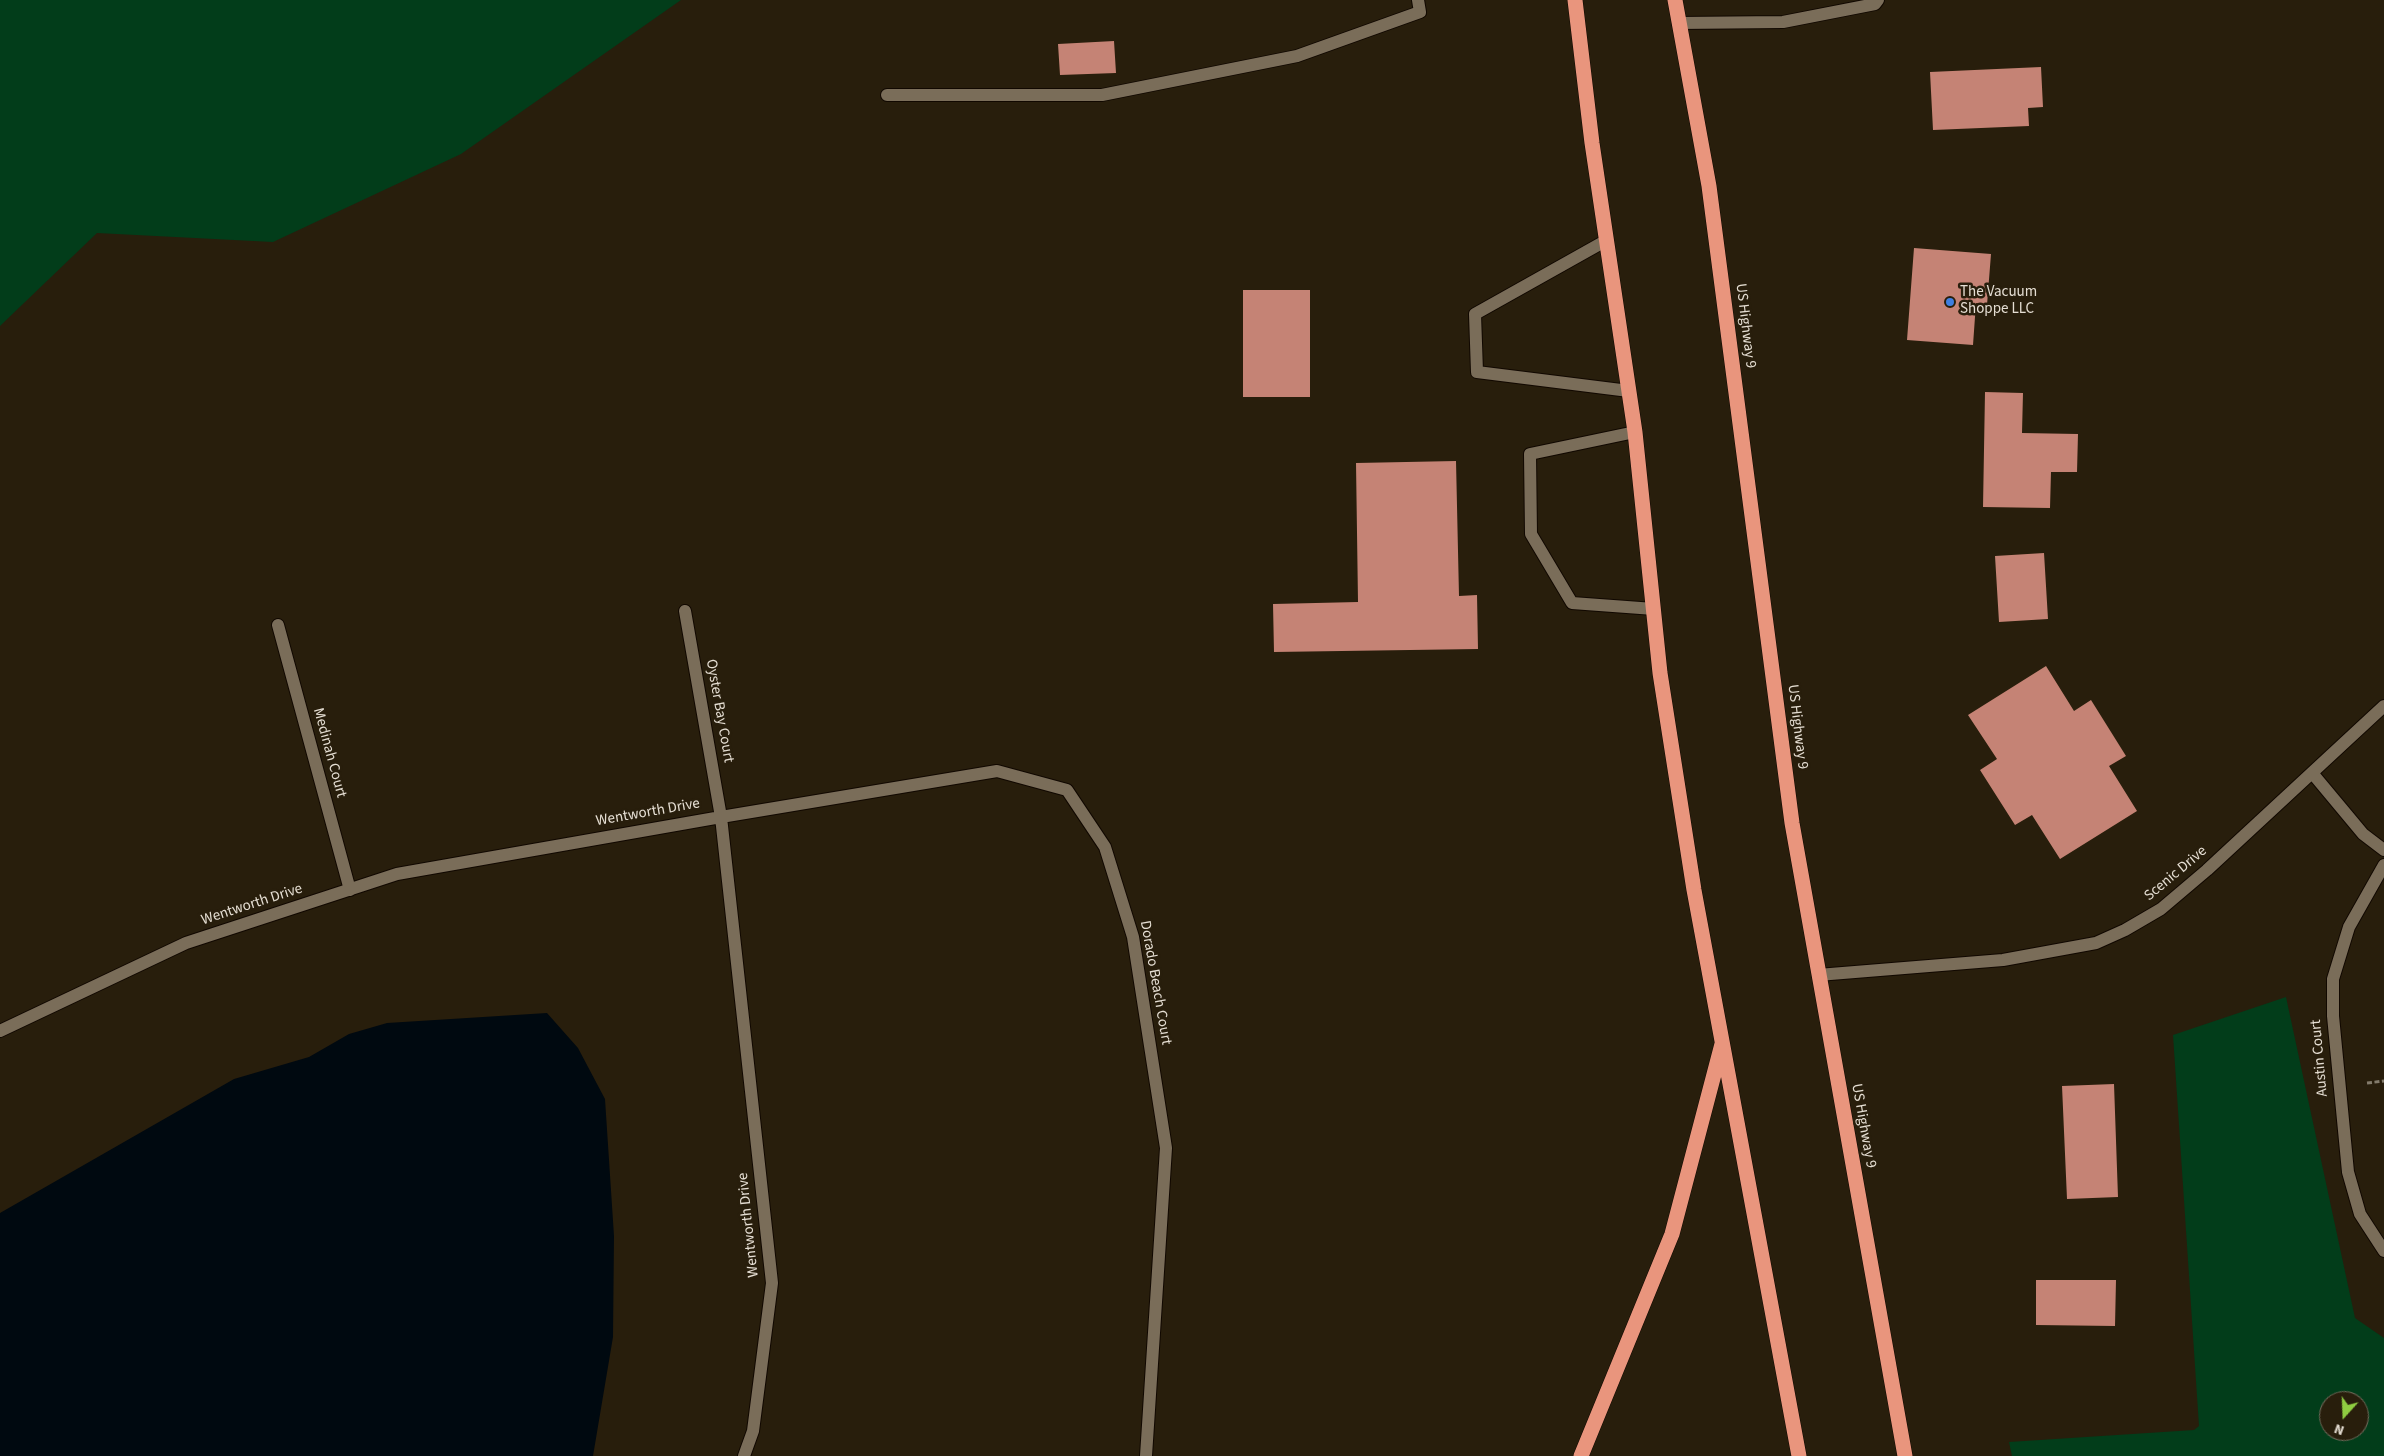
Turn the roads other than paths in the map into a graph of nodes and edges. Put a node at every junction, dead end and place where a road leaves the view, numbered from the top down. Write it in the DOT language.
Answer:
graph roads {
  1 [pos="1418,0"];
  2 [pos="1575,0"];
  3 [pos="1675,0"];
  4 [pos="1878,0"];
  5 [pos="1678,23"];
  6 [pos="887,95"];
  7 [pos="1607,240"];
  8 [pos="1629,391"];
  9 [pos="1635,432"];
  10 [pos="1654,609"];
  11 [pos="685,611"];
  12 [pos="278,625"];
  13 [pos="2384,706"];
  14 [pos="2313,774"];
  15 [pos="721,817"];
  16 [pos="2384,850"];
  17 [pos="2384,865"];
  18 [pos="350,890"];
  19 [pos="1818,975"];
  20 [pos="0,1031"];
  21 [pos="1723,1040"];
  22 [pos="2384,1251"];
  23 [pos="744,1456"];
  24 [pos="1146,1456"];
  25 [pos="1581,1456"];
  26 [pos="1799,1456"];
  27 [pos="1904,1456"];
  1 -- 6 [label="street"];
  2 -- 7 [label="highway"];
  3 -- 5 [label="highway, US Highway 9"];
  4 -- 5 [label="street"];
  5 -- 19 [label="highway, US Highway 9"];
  7 -- 8 [label="highway"];
  7 -- 8 [label="street"];
  8 -- 9 [label="highway"];
  9 -- 10 [label="highway"];
  9 -- 10 [label="street"];
  10 -- 21 [label="highway"];
  11 -- 15 [label="street, Oyster Bay Court"];
  12 -- 18 [label="street, Medinah Court"];
  13 -- 14 [label="street, Scenic Drive"];
  14 -- 16 [label="street"];
  14 -- 19 [label="street, Scenic Drive"];
  15 -- 18 [label="street, Wentworth Drive"];
  15 -- 23 [label="street, Wentworth Drive"];
  15 -- 24 [label="street, Dorado Beach Court"];
  17 -- 22 [label="street, Austin Court"];
  18 -- 20 [label="street, Wentworth Drive"];
  19 -- 27 [label="highway, US Highway 9"];
  21 -- 25 [label="highway"];
  21 -- 26 [label="highway"];
}
